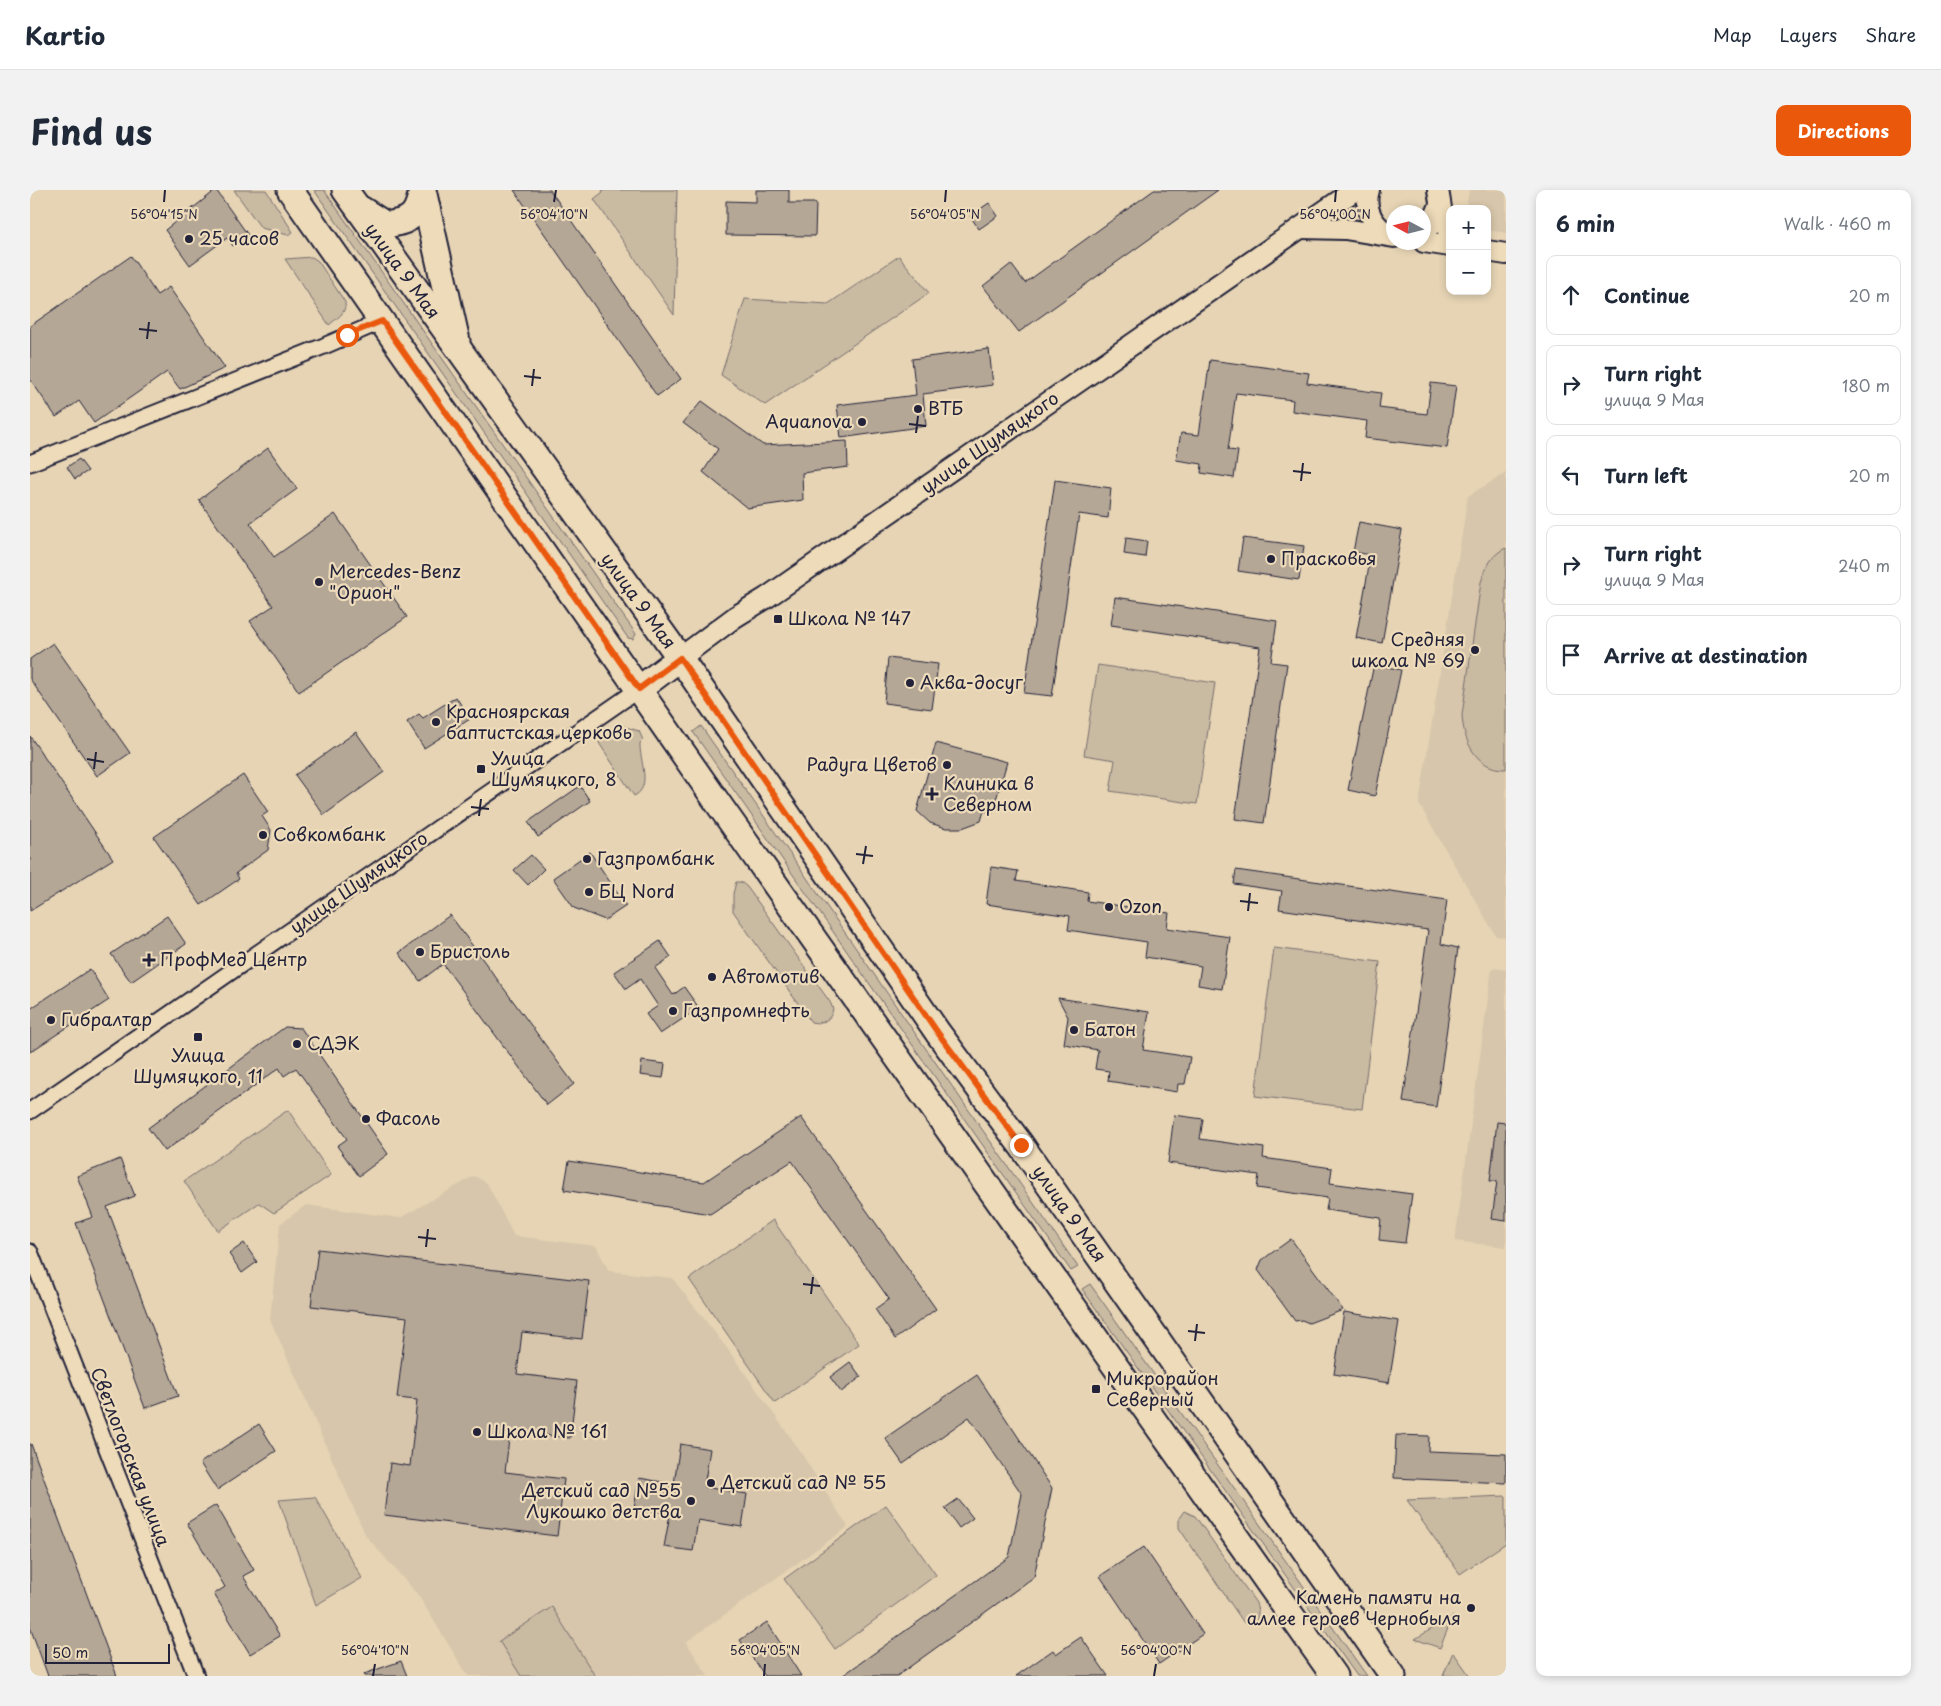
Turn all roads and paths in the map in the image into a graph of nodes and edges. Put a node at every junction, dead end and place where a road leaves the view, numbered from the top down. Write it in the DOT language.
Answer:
graph roads {
  1 [pos="290,190"];
  2 [pos="423,190"];
  3 [pos="1355,190"];
  4 [pos="1369,190"];
  5 [pos="1439,197"];
  6 [pos="350,198"];
  7 [pos="1431,225"];
  8 [pos="1446,226"];
  9 [pos="1301,228"];
  10 [pos="1386,232"];
  11 [pos="1386,236"];
  12 [pos="1431,243"];
  13 [pos="1446,245"];
  14 [pos="1491,252"];
  15 [pos="1506,254"];
  16 [pos="382,321"];
  17 [pos="459,351"];
  18 [pos="30,463"];
  19 [pos="680,658"];
  20 [pos="639,689"];
  21 [pos="30,1111"];
  22 [pos="30,1252"];
  23 [pos="196,1676"];
  24 [pos="1334,1676"];
  25 [pos="1394,1676"];
  1 -- 16 [label="main road"];
  2 -- 6 [label="main road"];
  2 -- 17 [label="main road"];
  3 -- 9 [label="street, улица Шумяцкого"];
  4 -- 10 [label="street"];
  5 -- 7 [label="street"];
  5 -- 8 [label="street"];
  6 -- 17 [label="main road, улица 9 Мая"];
  9 -- 11 [label="street"];
  9 -- 19 [label="street, улица Шумяцкого"];
  12 -- 13 [label="street"];
  14 -- 15 [label="street"];
  16 -- 18 [label="street"];
  16 -- 20 [label="main road"];
  17 -- 19 [label="main road, улица 9 Мая"];
  19 -- 20 [label="main road"];
  19 -- 25 [label="main road, улица 9 Мая"];
  20 -- 21 [label="street, улица Шумяцкого"];
  20 -- 24 [label="main road"];
  22 -- 23 [label="street, Светлогорская улица"];
}
